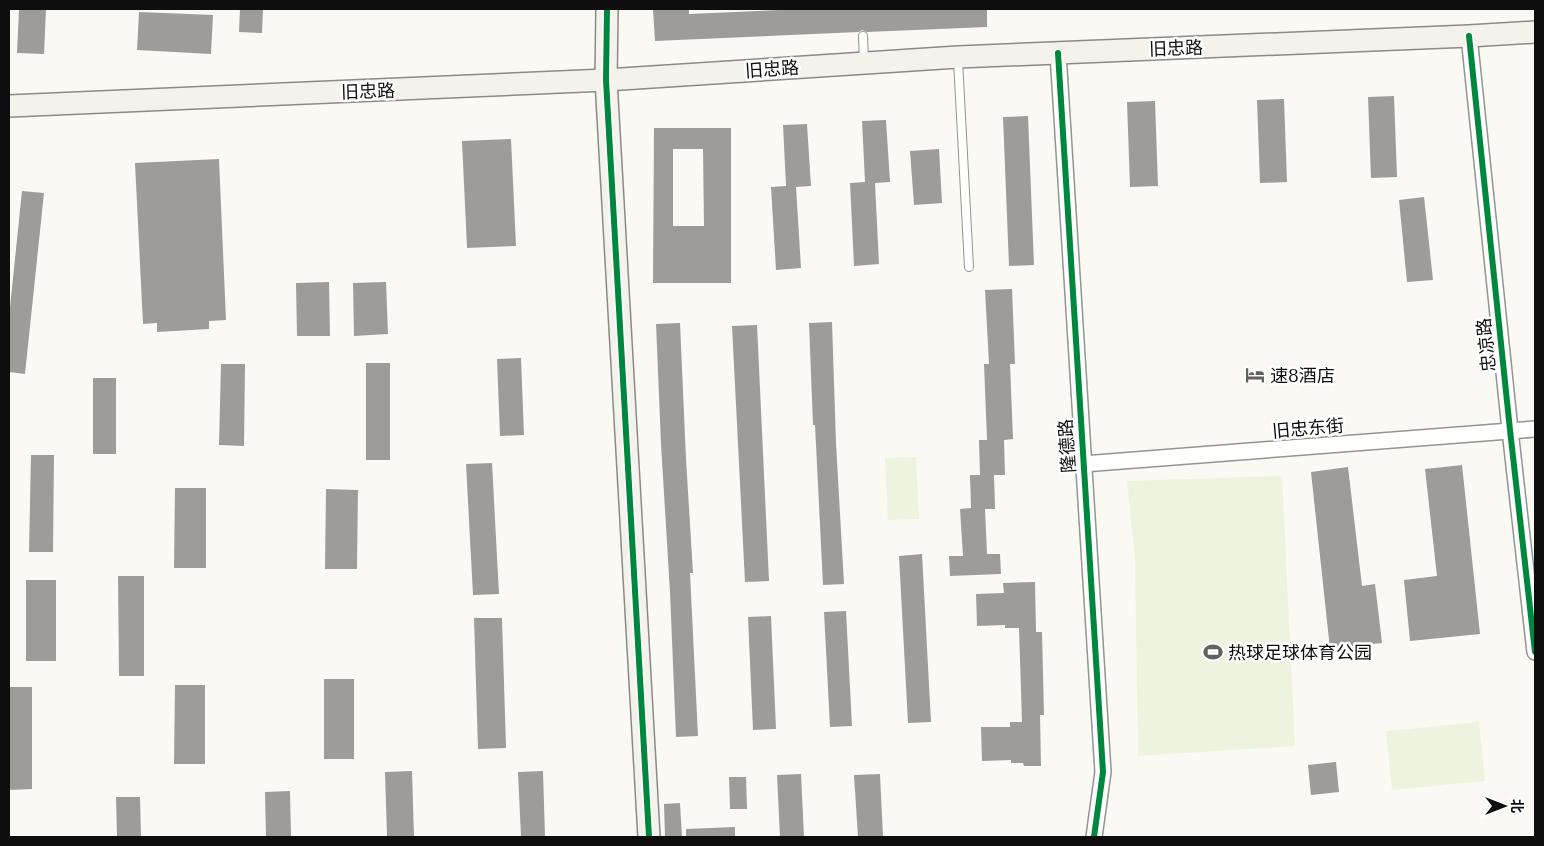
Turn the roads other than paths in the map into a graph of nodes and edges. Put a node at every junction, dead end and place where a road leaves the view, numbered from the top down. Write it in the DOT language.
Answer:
graph roads {
  1 [pos="607,9"];
  2 [pos="1535,32"];
  3 [pos="863,36"];
  4 [pos="1469,36"];
  5 [pos="1058,53"];
  6 [pos="958,57"];
  7 [pos="864,62"];
  8 [pos="606,80"];
  9 [pos="9,106"];
  10 [pos="969,267"];
  11 [pos="1535,429"];
  12 [pos="1510,430"];
  13 [pos="1083,464"];
  14 [pos="1535,652"];
  15 [pos="649,837"];
  16 [pos="1094,837"];
  1 -- 8 [label="main road"];
  2 -- 4 [label="main road, 旧忠路"];
  3 -- 7 [label="lane"];
  4 -- 5 [label="main road, 旧忠路"];
  4 -- 12 [label="street, 忠凉路"];
  5 -- 6 [label="main road, 旧忠路"];
  5 -- 13 [label="street, 隆德路"];
  6 -- 7 [label="main road, 旧忠路"];
  6 -- 10 [label="lane"];
  7 -- 8 [label="main road, 旧忠路"];
  8 -- 9 [label="main road, 旧忠路"];
  8 -- 15 [label="main road"];
  11 -- 12 [label="street, 旧忠东街"];
  12 -- 13 [label="street, 旧忠东街"];
  12 -- 14 [label="street, 忠凉路"];
  13 -- 16 [label="street, 隆德路"];
}
